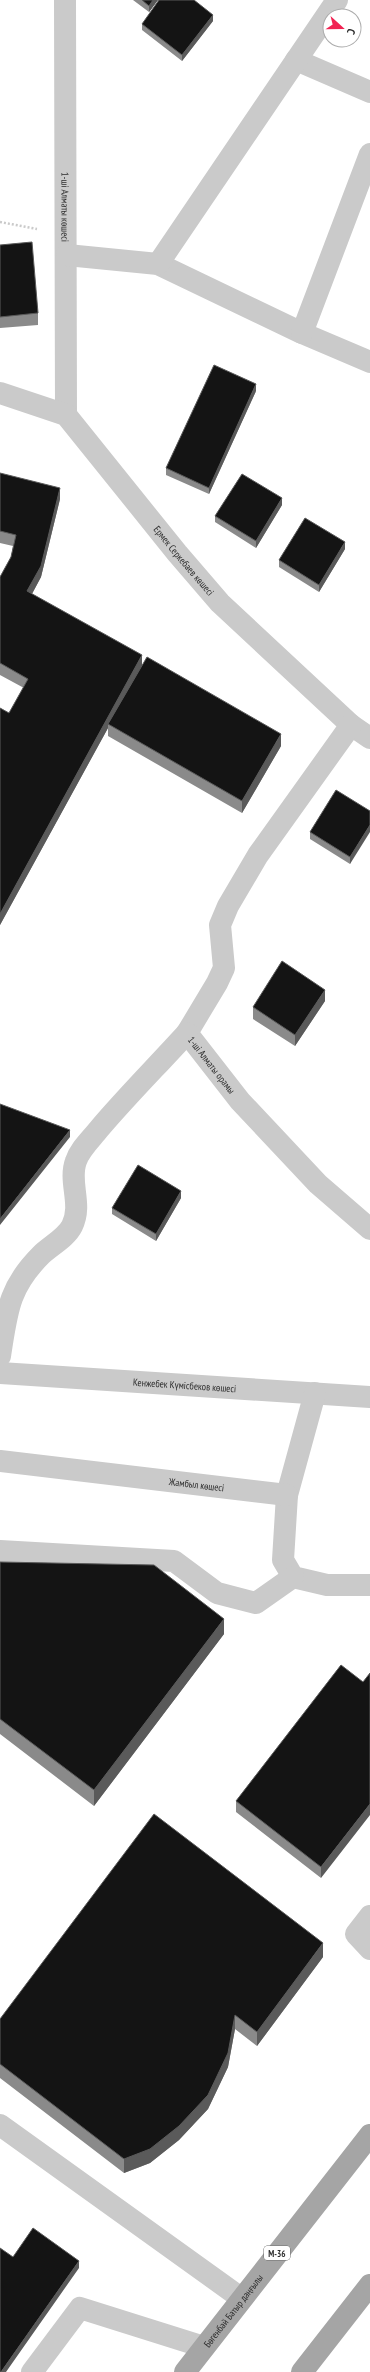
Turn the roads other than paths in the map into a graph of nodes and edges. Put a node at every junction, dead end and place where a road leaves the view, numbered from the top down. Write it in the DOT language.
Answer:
graph roads {
  1 [pos="65,0"];
  2 [pos="337,0"];
  3 [pos="296,60"];
  4 [pos="370,92"];
  5 [pos="370,154"];
  6 [pos="66,244"];
  7 [pos="158,264"];
  8 [pos="302,333"];
  9 [pos="370,362"];
  10 [pos="0,393"];
  11 [pos="66,415"];
  12 [pos="352,725"];
  13 [pos="370,738"];
  14 [pos="187,1033"];
  15 [pos="370,1229"];
  16 [pos="0,1356"];
  17 [pos="0,1373"];
  18 [pos="315,1392"];
  19 [pos="370,1397"];
  20 [pos="0,1461"];
  21 [pos="287,1495"];
  22 [pos="0,1551"];
  23 [pos="293,1577"];
  24 [pos="370,1585"];
  25 [pos="370,1916"];
  26 [pos="370,1949"];
  27 [pos="0,2125"];
  28 [pos="370,2135"];
  29 [pos="370,2285"];
  30 [pos="241,2298"];
  31 [pos="204,2347"];
  32 [pos="32,2372"];
  33 [pos="185,2372"];
  34 [pos="302,2372"];
  1 -- 6 [label="street, 1-ші Алматы көшесі"];
  2 -- 3 [label="street"];
  3 -- 4 [label="street"];
  3 -- 7 [label="street"];
  5 -- 8 [label="street"];
  6 -- 7 [label="street"];
  6 -- 11 [label="street, 1-ші Алматы көшесі"];
  7 -- 8 [label="street"];
  8 -- 9 [label="street"];
  10 -- 11 [label="street"];
  11 -- 12 [label="street, Ермек Серкебаев көшесі"];
  12 -- 13 [label="street, Ермек Серкебаев көшесі"];
  12 -- 14 [label="street, 1-ші Алматы орамы"];
  14 -- 15 [label="street, 1-ші Алматы орамы"];
  14 -- 16 [label="street"];
  17 -- 18 [label="street, Кенжебек Күмісбеков көшесі"];
  18 -- 19 [label="street, Кенжебек Күмісбеков көшесі"];
  18 -- 21 [label="street"];
  20 -- 21 [label="street, Жамбыл көшесі"];
  21 -- 23 [label="street"];
  22 -- 23 [label="street"];
  23 -- 24 [label="street"];
  25 -- 26 [label="street"];
  27 -- 30 [label="street"];
  28 -- 30 [label="main road, Бөгенбай Батыр даңғылы / M-36"];
  29 -- 34 [label="main road"];
  30 -- 31 [label="main road, Бөгенбай Батыр даңғылы / M-36"];
  31 -- 32 [label="street"];
  31 -- 33 [label="main road, Бөгенбай Батыр даңғылы / M-36"];
}
